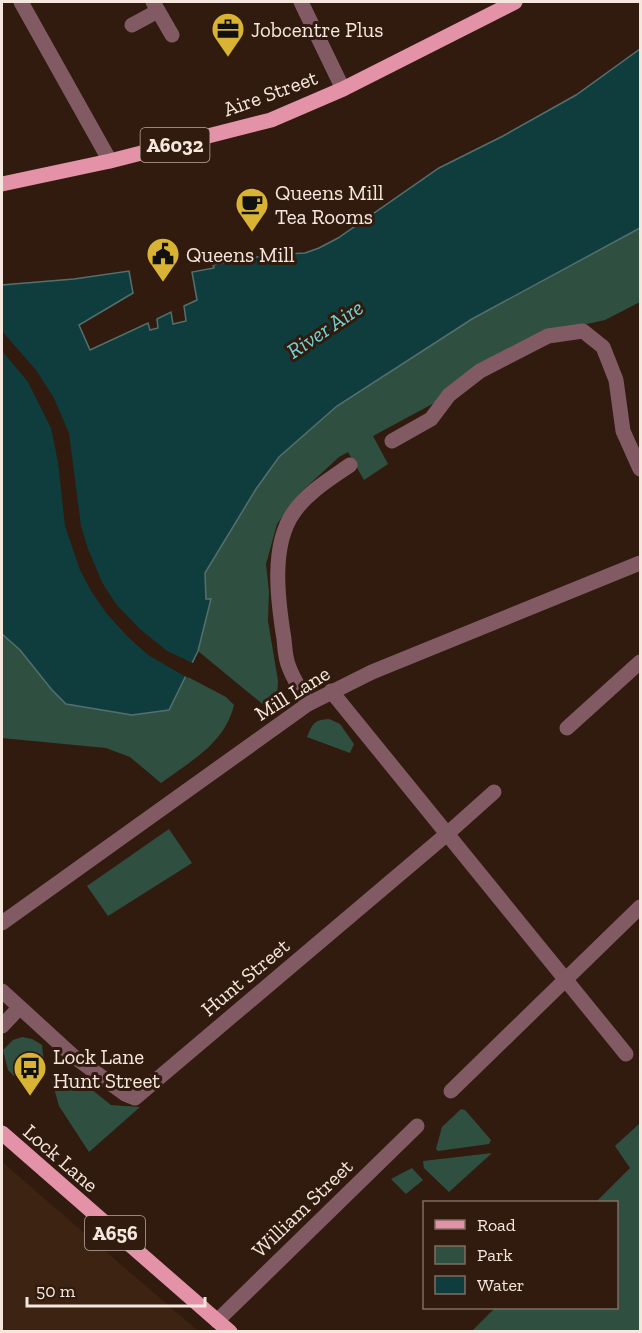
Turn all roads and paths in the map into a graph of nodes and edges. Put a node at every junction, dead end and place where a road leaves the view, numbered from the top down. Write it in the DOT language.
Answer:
graph roads {
  1 [pos="21,2"];
  2 [pos="301,2"];
  3 [pos="515,2"];
  4 [pos="156,6"];
  5 [pos="132,25"];
  6 [pos="172,35"];
  7 [pos="343,88"];
  8 [pos="110,162"];
  9 [pos="2,184"];
  10 [pos="392,441"];
  11 [pos="350,465"];
  12 [pos="640,469"];
  13 [pos="640,563"];
  14 [pos="640,662"];
  15 [pos="331,691"];
  16 [pos="308,704"];
  17 [pos="567,728"];
  18 [pos="494,792"];
  19 [pos="447,834"];
  20 [pos="640,907"];
  21 [pos="2,923"];
  22 [pos="565,980"];
  23 [pos="2,991"];
  24 [pos="19,1008"];
  25 [pos="2,1026"];
  26 [pos="626,1054"];
  27 [pos="451,1091"];
  28 [pos="417,1126"];
  29 [pos="2,1133"];
  30 [pos="217,1321"];
  31 [pos="230,1332"];
  1 -- 8 [label="street"];
  2 -- 7 [label="street"];
  3 -- 7 [label="main road, A6032"];
  4 -- 5 [label="street"];
  4 -- 6 [label="street"];
  7 -- 8 [label="main road, Aire Street / A6032"];
  8 -- 9 [label="main road, Aire Street / A6032"];
  10 -- 12 [label="street"];
  11 -- 16 [label="street"];
  13 -- 15 [label="street, Mill Lane"];
  14 -- 17 [label="street"];
  15 -- 16 [label="street, Mill Lane"];
  15 -- 19 [label="street"];
  16 -- 21 [label="street, Mill Lane"];
  18 -- 19 [label="street, Hunt Street"];
  19 -- 22 [label="street"];
  19 -- 24 [label="street, Hunt Street"];
  20 -- 22 [label="street"];
  22 -- 26 [label="street"];
  22 -- 27 [label="street"];
  23 -- 24 [label="street, Hunt Street"];
  24 -- 25 [label="street"];
  28 -- 30 [label="street, William Street"];
  29 -- 30 [label="main road, Lock Lane / A656"];
  30 -- 31 [label="main road, Lock Lane / A656"];
}
